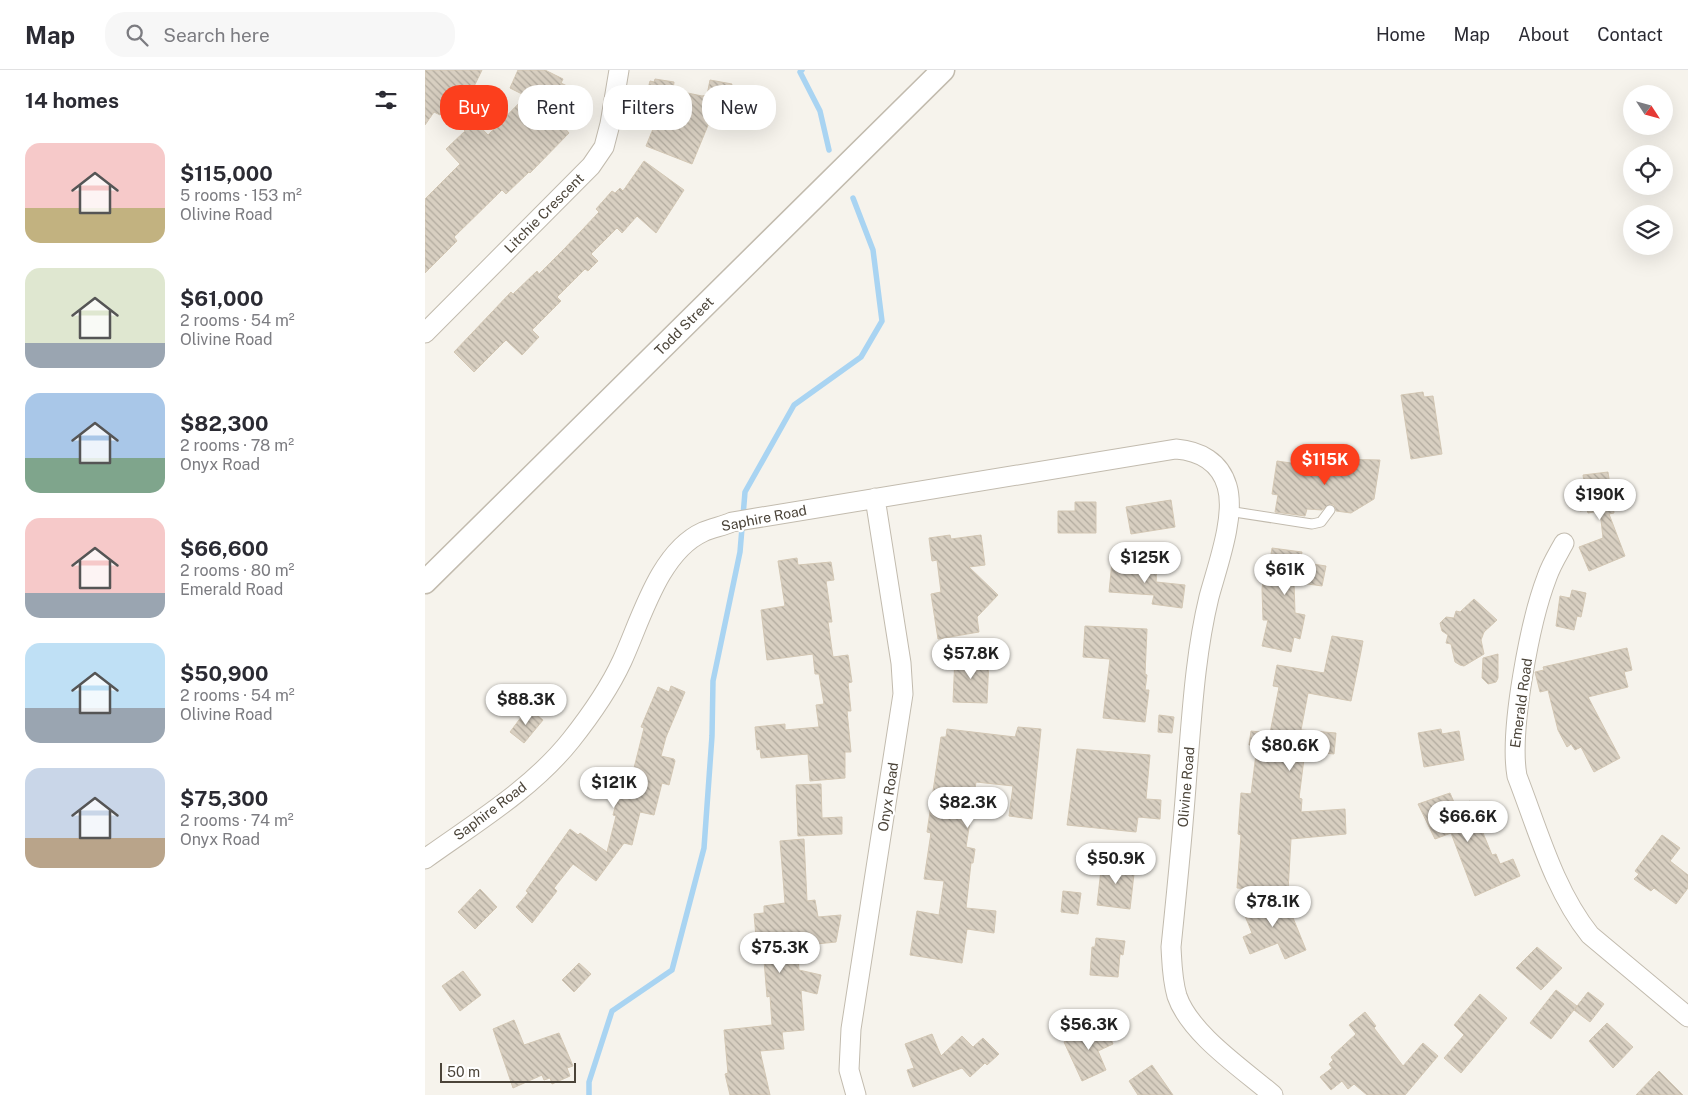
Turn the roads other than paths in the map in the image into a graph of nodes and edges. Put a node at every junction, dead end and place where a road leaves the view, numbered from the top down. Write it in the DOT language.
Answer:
graph roads {
  1 [pos="619,70"];
  2 [pos="943,70"];
  3 [pos="425,333"];
  4 [pos="1199,453"];
  5 [pos="875,498"];
  6 [pos="1228,510"];
  7 [pos="1330,510"];
  8 [pos="1564,543"];
  9 [pos="425,582"];
  10 [pos="425,859"];
  11 [pos="1688,1017"];
  12 [pos="856,1095"];
  13 [pos="1273,1095"];
  1 -- 3 [label="street, Litchie Crescent"];
  2 -- 9 [label="street, Todd Street"];
  4 -- 5 [label="street, Saphire Road"];
  4 -- 6 [label="street, Olivine Road"];
  5 -- 10 [label="street, Saphire Road"];
  5 -- 12 [label="street, Onyx Road"];
  6 -- 7 [label="lane"];
  6 -- 13 [label="street, Olivine Road"];
  8 -- 11 [label="street, Emerald Road"];
}
